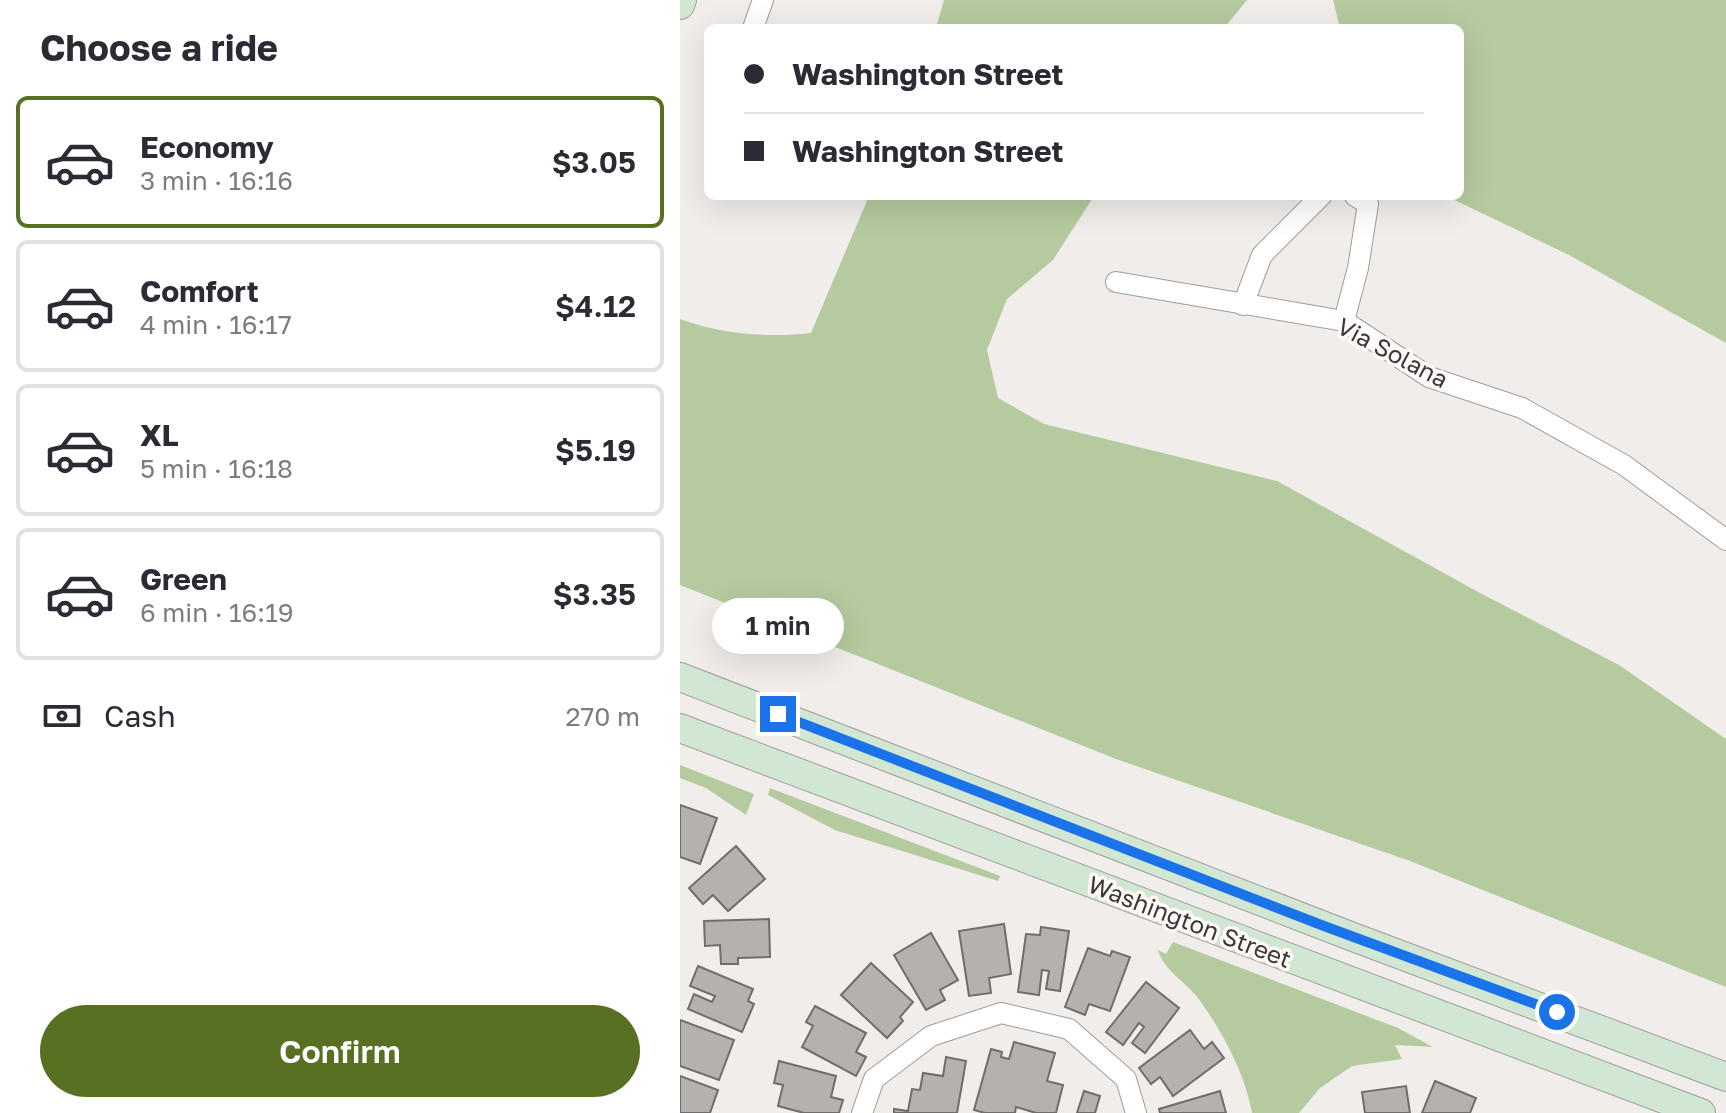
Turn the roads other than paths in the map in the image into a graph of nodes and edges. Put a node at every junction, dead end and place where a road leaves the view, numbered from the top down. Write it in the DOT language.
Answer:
graph roads {
  1 [pos="763,0"];
  2 [pos="754,24"];
  3 [pos="1317,200"];
  4 [pos="1362,200"];
  5 [pos="1116,282"];
  6 [pos="1243,305"];
  7 [pos="1344,321"];
  8 [pos="1726,540"];
  9 [pos="680,677"];
  10 [pos="680,728"];
  11 [pos="1726,1077"];
  12 [pos="862,1113"];
  13 [pos="1136,1113"];
  14 [pos="1701,1113"];
  1 -- 2 [label="street"];
  3 -- 6 [label="street"];
  4 -- 7 [label="street"];
  5 -- 6 [label="street, Via Solana"];
  6 -- 7 [label="street, Via Solana"];
  7 -- 8 [label="street, Via Solana"];
  9 -- 11 [label="main road, Washington Street"];
  10 -- 14 [label="main road, Washington Street"];
  12 -- 13 [label="street"];
}
